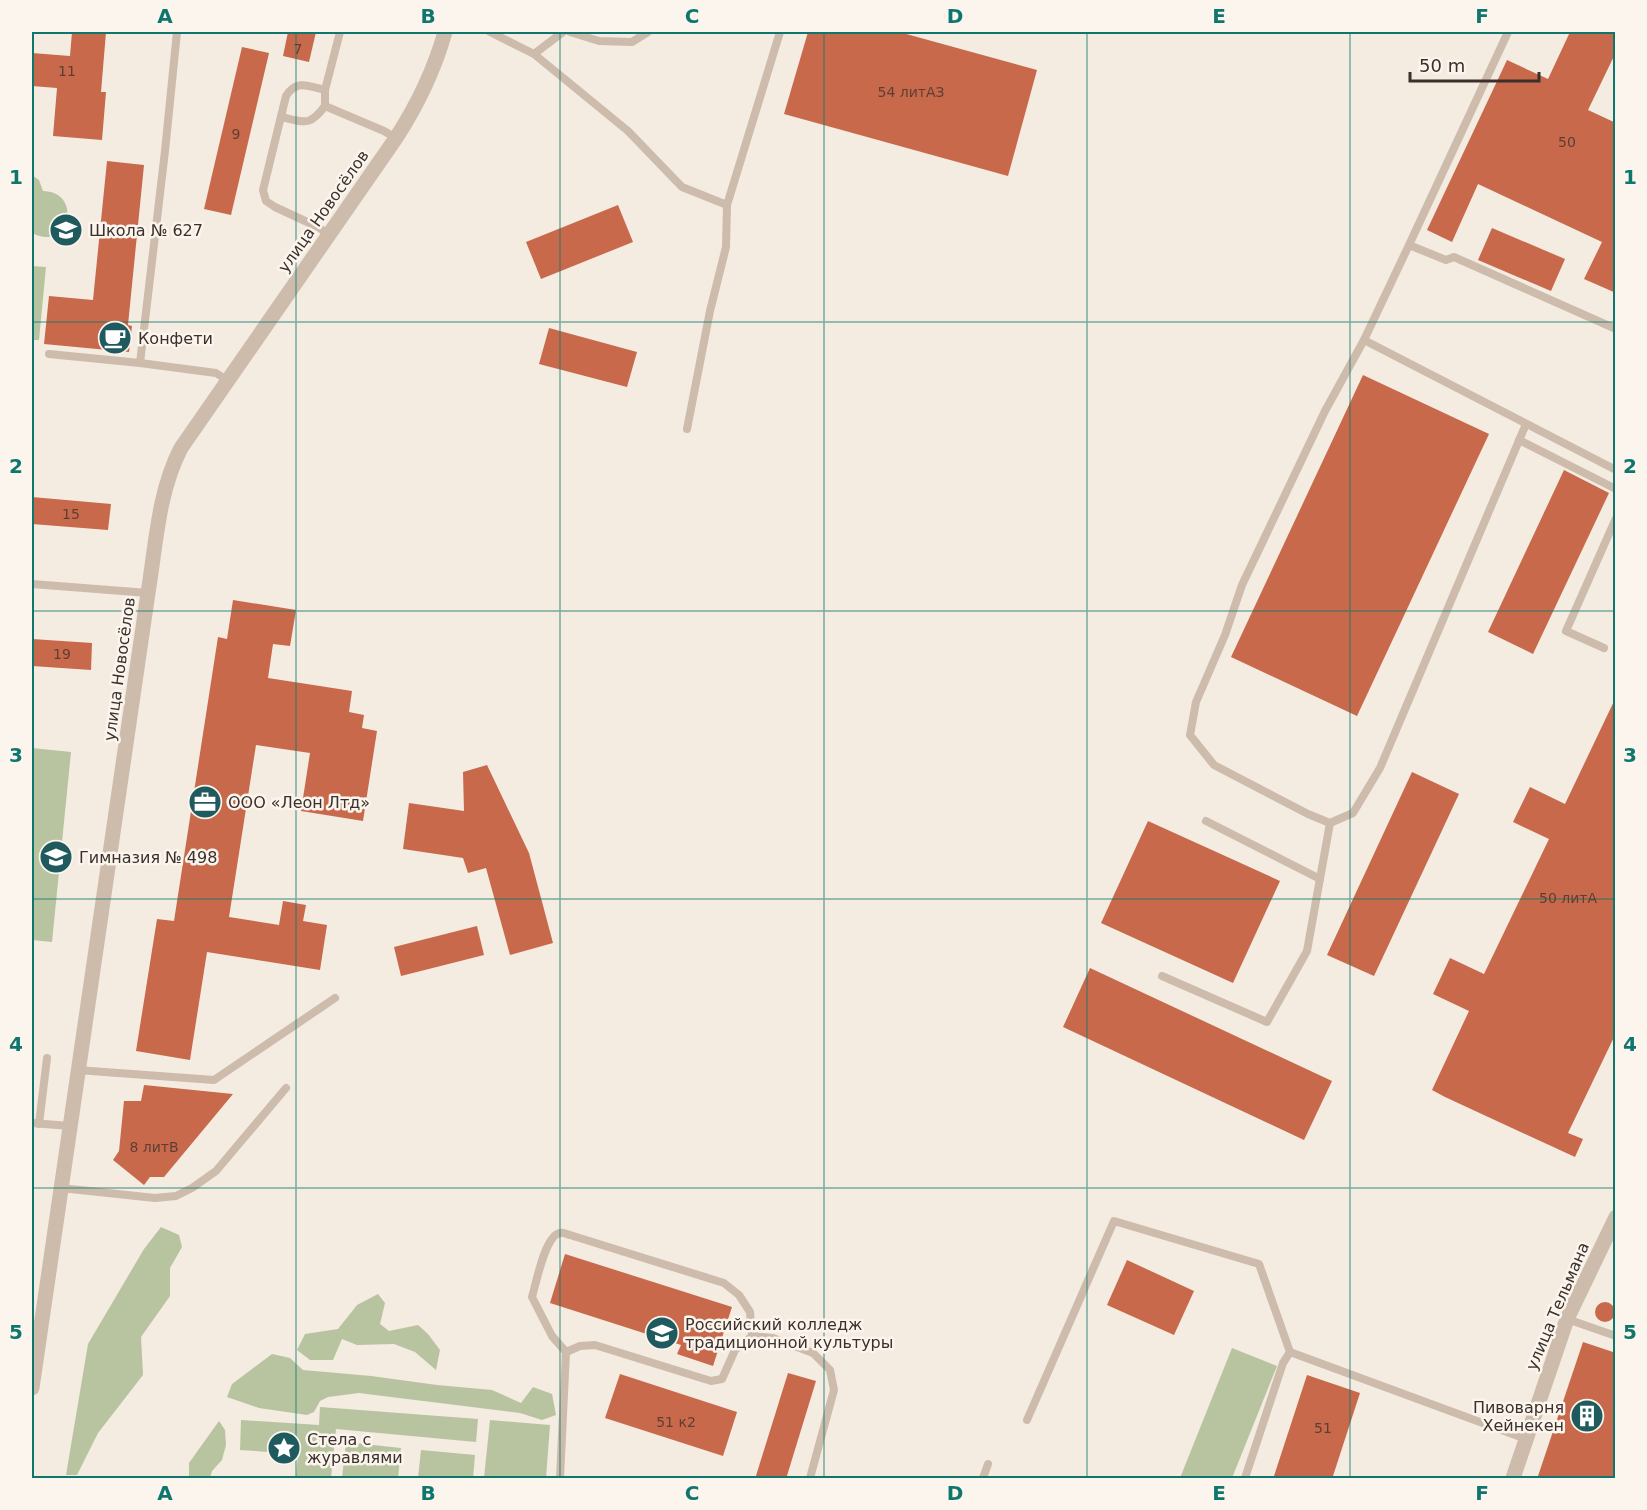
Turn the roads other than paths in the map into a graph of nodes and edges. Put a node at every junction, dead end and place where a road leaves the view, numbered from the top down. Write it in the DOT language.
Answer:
graph roads {
  1 [pos="177,32"];
  2 [pos="340,32"];
  3 [pos="445,32"];
  4 [pos="490,32"];
  5 [pos="563,32"];
  6 [pos="570,32"];
  7 [pos="648,32"];
  8 [pos="780,32"];
  9 [pos="1508,32"];
  10 [pos="534,54"];
  11 [pos="325,90"];
  12 [pos="325,106"];
  13 [pos="281,117"];
  14 [pos="396,138"];
  15 [pos="727,205"];
  16 [pos="328,234"];
  17 [pos="1409,245"];
  18 [pos="1616,329"];
  19 [pos="1364,340"];
  20 [pos="49,354"];
  21 [pos="140,363"];
  22 [pos="227,380"];
  23 [pos="1526,424"];
  24 [pos="687,429"];
  25 [pos="1519,440"];
  26 [pos="1616,470"];
  27 [pos="1616,489"];
  28 [pos="1616,518"];
  29 [pos="32,584"];
  30 [pos="148,593"];
  31 [pos="1604,648"];
  32 [pos="1206,821"];
  33 [pos="1330,822"];
  34 [pos="1320,879"];
  35 [pos="1162,976"];
  36 [pos="335,998"];
  37 [pos="47,1058"];
  38 [pos="77,1070"];
  39 [pos="286,1088"];
  40 [pos="35,1124"];
  41 [pos="70,1126"];
  42 [pos="61,1188"];
  43 [pos="1616,1217"];
  44 [pos="1567,1319"];
  45 [pos="752,1336"];
  46 [pos="1616,1336"];
  47 [pos="566,1352"];
  48 [pos="1290,1352"];
  49 [pos="32,1388"];
  50 [pos="1027,1420"];
  51 [pos="1526,1439"];
  52 [pos="988,1464"];
  53 [pos="560,1479"];
  54 [pos="810,1479"];
  55 [pos="983,1479"];
  56 [pos="1245,1479"];
  57 [pos="1513,1479"];
  1 -- 21 [label="lane"];
  2 -- 11 [label="lane"];
  3 -- 14 [label="street, улица Новосёлов"];
  4 -- 10 [label="lane"];
  5 -- 10 [label="lane"];
  6 -- 7 [label="lane"];
  8 -- 15 [label="lane"];
  9 -- 17 [label="lane"];
  10 -- 15 [label="lane"];
  11 -- 12 [label="lane"];
  11 -- 13 [label="lane"];
  12 -- 13 [label="lane"];
  12 -- 14 [label="lane"];
  13 -- 16 [label="lane"];
  14 -- 16 [label="street, улица Новосёлов"];
  15 -- 24 [label="lane"];
  16 -- 22 [label="street, улица Новосёлов"];
  17 -- 18 [label="lane"];
  17 -- 19 [label="lane"];
  19 -- 23 [label="lane"];
  19 -- 33 [label="lane"];
  20 -- 21 [label="lane"];
  21 -- 22 [label="lane"];
  22 -- 30 [label="street, улица Новосёлов"];
  23 -- 25 [label="lane"];
  23 -- 26 [label="lane"];
  25 -- 27 [label="lane"];
  25 -- 33 [label="lane"];
  28 -- 31 [label="lane"];
  29 -- 30 [label="lane"];
  30 -- 38 [label="street, улица Новосёлов"];
  32 -- 34 [label="lane"];
  33 -- 34 [label="lane"];
  34 -- 35 [label="lane"];
  36 -- 38 [label="lane"];
  37 -- 40 [label="lane"];
  38 -- 41 [label="street, улица Новосёлов"];
  39 -- 42 [label="lane"];
  40 -- 41 [label="lane"];
  41 -- 42 [label="street, улица Новосёлов"];
  42 -- 49 [label="street, улица Новосёлов"];
  43 -- 44 [label="street, улица Тельмана"];
  44 -- 46 [label="lane"];
  44 -- 51 [label="street, улица Тельмана"];
  45 -- 47 [label="lane"];
  45 -- 47 [label="lane"];
  45 -- 54 [label="lane"];
  47 -- 53 [label="lane"];
  48 -- 50 [label="lane"];
  48 -- 51 [label="lane"];
  48 -- 56 [label="lane"];
  51 -- 57 [label="street, улица Тельмана"];
  52 -- 55 [label="lane"];
}
